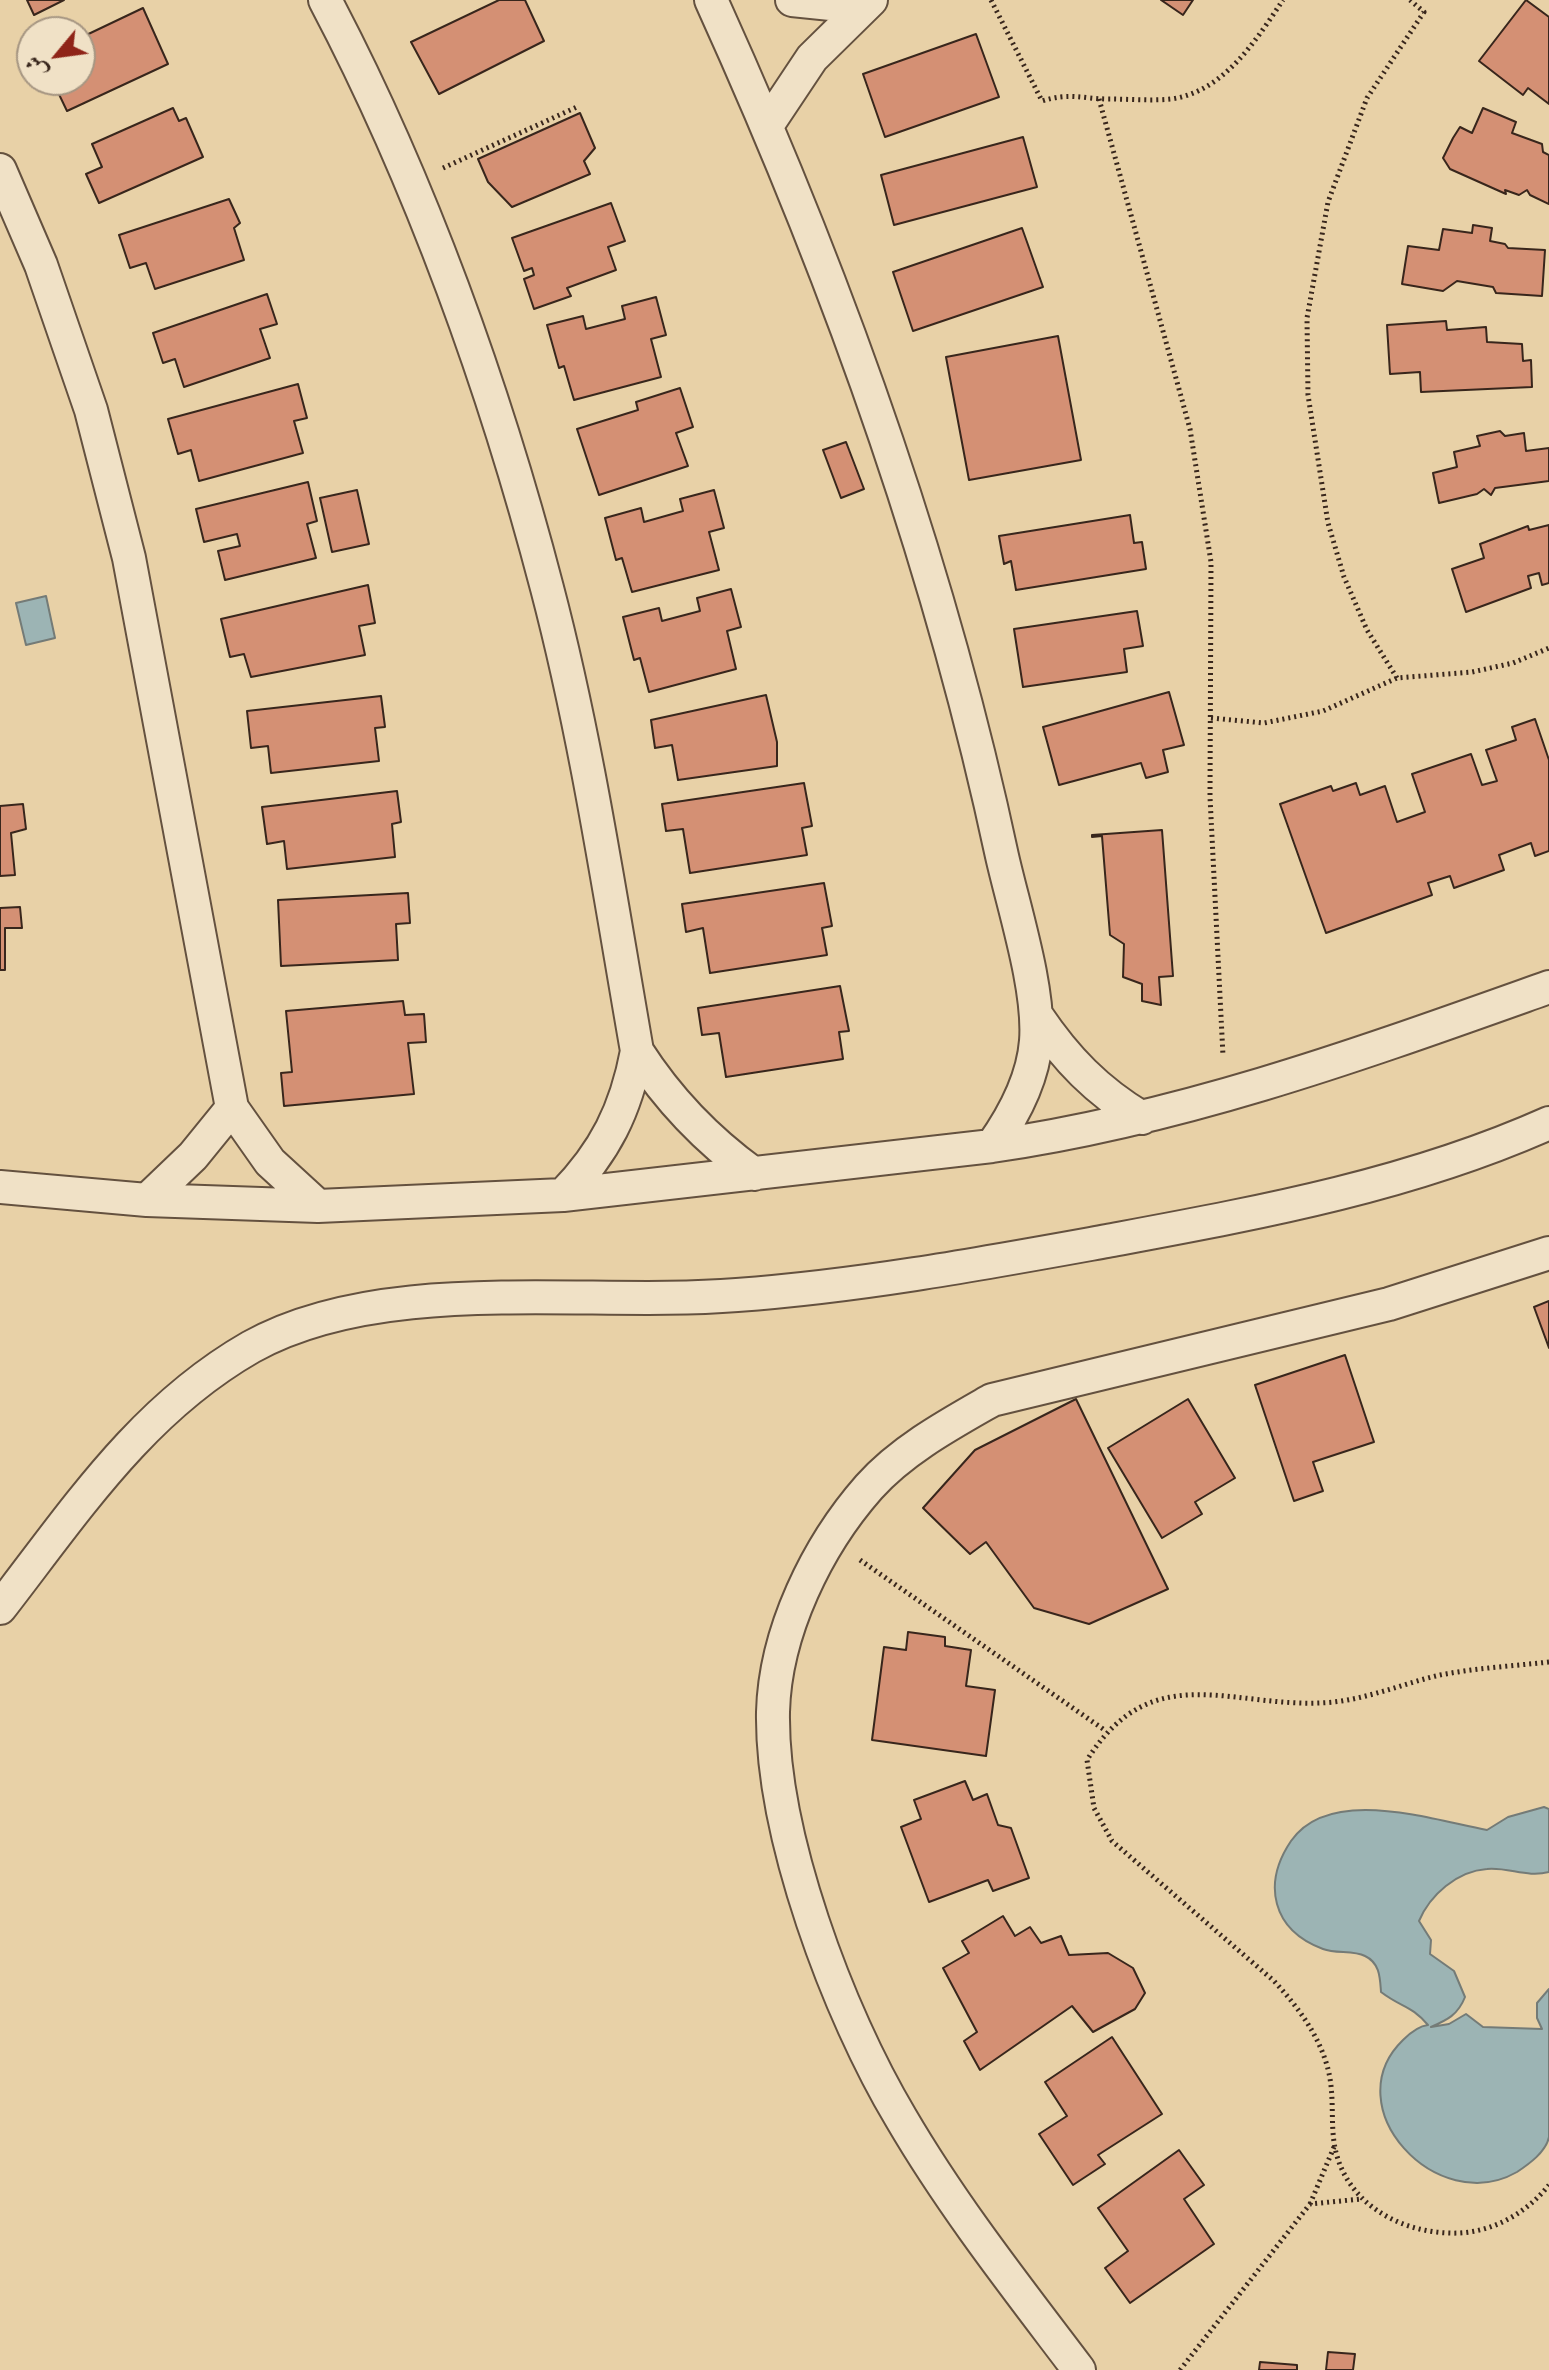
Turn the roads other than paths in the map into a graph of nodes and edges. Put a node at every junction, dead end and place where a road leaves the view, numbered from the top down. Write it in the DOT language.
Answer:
graph roads {
  1 [pos="325,0"];
  2 [pos="711,0"];
  3 [pos="792,0"];
  4 [pos="871,0"];
  5 [pos="768,124"];
  6 [pos="0,170"];
  7 [pos="1549,987"];
  8 [pos="1037,1016"];
  9 [pos="637,1051"];
  10 [pos="232,1108"];
  11 [pos="1142,1118"];
  12 [pos="1549,1123"];
  13 [pos="992,1146"];
  14 [pos="754,1174"];
  15 [pos="0,1187"];
  16 [pos="563,1195"];
  17 [pos="147,1200"];
  18 [pos="318,1206"];
  19 [pos="1549,1253"];
  20 [pos="0,1608"];
  21 [pos="1079,2370"];
  1 -- 9 [label="street"];
  2 -- 5 [label="street"];
  3 -- 4 [label="street"];
  4 -- 5 [label="street"];
  5 -- 8 [label="street"];
  6 -- 10 [label="street"];
  7 -- 11 [label="street"];
  8 -- 11 [label="street"];
  8 -- 13 [label="street"];
  9 -- 14 [label="street"];
  9 -- 16 [label="street"];
  10 -- 17 [label="street"];
  10 -- 18 [label="street"];
  11 -- 13 [label="street"];
  12 -- 20 [label="street"];
  13 -- 14 [label="street"];
  14 -- 16 [label="street"];
  15 -- 17 [label="street"];
  16 -- 18 [label="street"];
  17 -- 18 [label="street"];
  19 -- 21 [label="street"];
}
